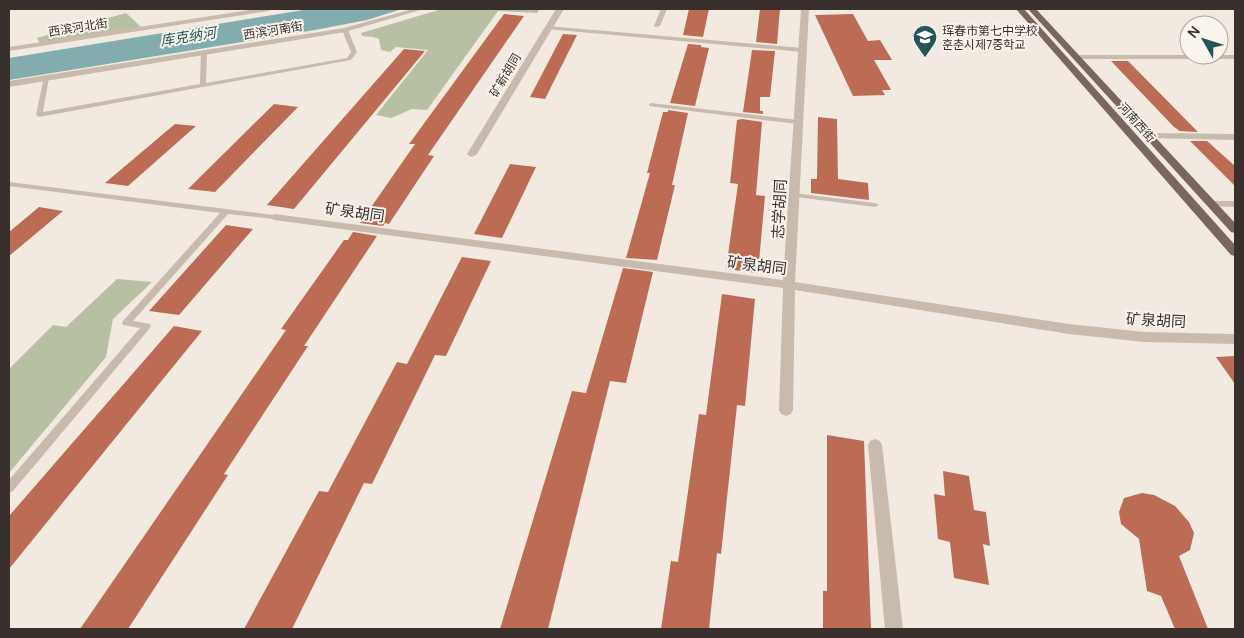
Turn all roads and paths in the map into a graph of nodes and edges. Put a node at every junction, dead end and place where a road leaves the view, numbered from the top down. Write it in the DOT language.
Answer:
graph roads {
  1 [pos="269,9"];
  2 [pos="420,9"];
  3 [pos="560,9"];
  4 [pos="664,9"];
  5 [pos="805,9"];
  6 [pos="1020,9"];
  7 [pos="1032,9"];
  8 [pos="657,26"];
  9 [pos="548,28"];
  10 [pos="345,30"];
  11 [pos="9,49"];
  12 [pos="802,50"];
  13 [pos="204,52"];
  14 [pos="1078,57"];
  15 [pos="1235,57"];
  16 [pos="46,78"];
  17 [pos="9,84"];
  18 [pos="203,86"];
  19 [pos="652,105"];
  20 [pos="798,122"];
  21 [pos="1150,136"];
  22 [pos="1235,137"];
  23 [pos="472,154"];
  24 [pos="9,184"];
  25 [pos="796,195"];
  26 [pos="1212,204"];
  27 [pos="1235,204"];
  28 [pos="875,205"];
  29 [pos="226,211"];
  30 [pos="274,217"];
  31 [pos="1235,229"];
  32 [pos="1235,252"];
  33 [pos="790,285"];
  34 [pos="1235,339"];
  35 [pos="786,410"];
  36 [pos="875,445"];
  37 [pos="9,488"];
  38 [pos="894,629"];
  1 -- 11 [label="street, 西滨河北街"];
  2 -- 10 [label="street, 西滨河南街"];
  3 -- 9 [label="street, 矿新胡同"];
  4 -- 8 [label="lane"];
  5 -- 12 [label="street, 志学胡同"];
  6 -- 32 [label="main road, 河南西街"];
  7 -- 14 [label="main road, 河南西街"];
  9 -- 12 [label="lane"];
  9 -- 23 [label="street, 矿新胡同"];
  10 -- 13 [label="street, 西滨河南街"];
  10 -- 18 [label="lane"];
  12 -- 20 [label="street, 志学胡同"];
  13 -- 16 [label="street, 西滨河南街"];
  13 -- 18 [label="lane"];
  14 -- 15 [label="street"];
  14 -- 21 [label="main road, 河南西街"];
  16 -- 17 [label="street, 西滨河南街"];
  16 -- 18 [label="lane"];
  19 -- 20 [label="lane"];
  20 -- 25 [label="street, 志学胡同"];
  21 -- 22 [label="street"];
  21 -- 26 [label="main road, 河南西街"];
  24 -- 29 [label="lane"];
  25 -- 28 [label="lane"];
  25 -- 33 [label="street, 志学胡同"];
  26 -- 27 [label="street"];
  26 -- 31 [label="main road, 河南西街"];
  29 -- 30 [label="lane"];
  29 -- 37 [label="lane"];
  30 -- 33 [label="street, 矿泉胡同"];
  33 -- 34 [label="street, 矿泉胡同"];
  33 -- 35 [label="street, 志学胡同"];
  36 -- 38 [label="street"];
}
